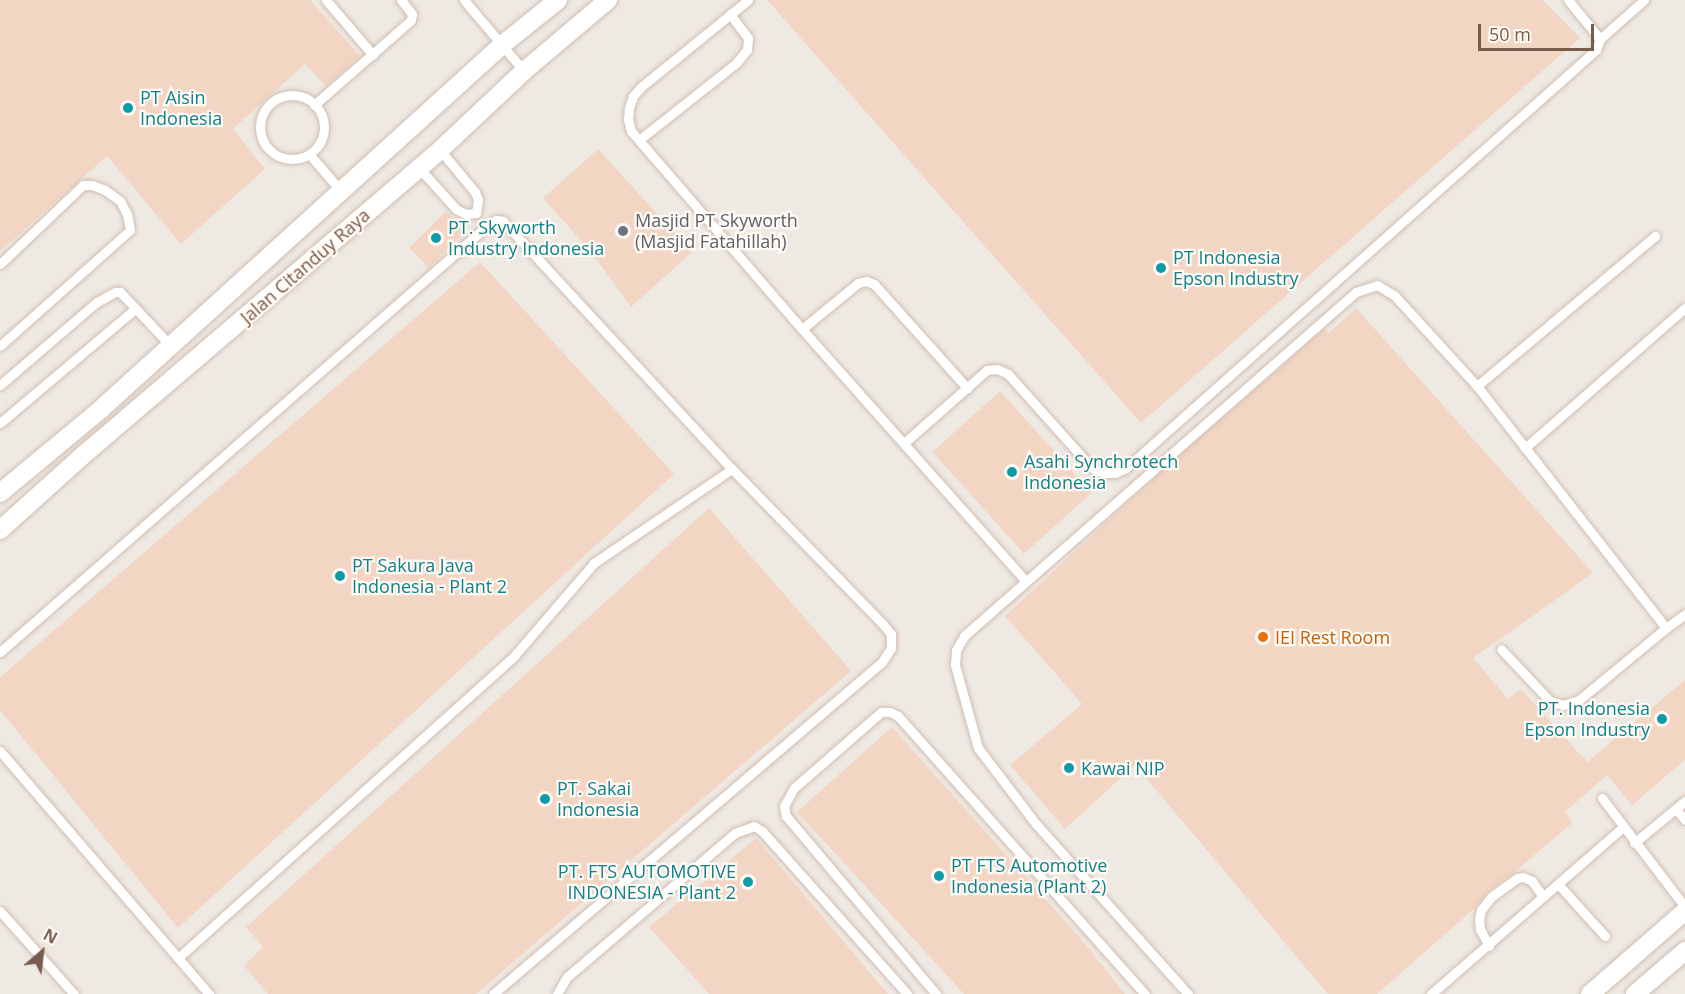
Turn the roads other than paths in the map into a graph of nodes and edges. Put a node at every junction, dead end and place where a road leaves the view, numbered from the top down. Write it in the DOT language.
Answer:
graph roads {
  1 [pos="326,0"];
  2 [pos="401,0"];
  3 [pos="464,0"];
  4 [pos="558,0"];
  5 [pos="608,0"];
  6 [pos="748,0"];
  7 [pos="1568,0"];
  8 [pos="1644,0"];
  9 [pos="730,14"];
  10 [pos="1600,39"];
  11 [pos="502,45"];
  12 [pos="373,55"];
  13 [pos="524,71"];
  14 [pos="314,105"];
  15 [pos="639,140"];
  16 [pos="440,150"];
  17 [pos="309,154"];
  18 [pos="419,168"];
  19 [pos="342,192"];
  20 [pos="476,213"];
  21 [pos="488,225"];
  22 [pos="1655,236"];
  23 [pos="0,264"];
  24 [pos="1685,308"];
  25 [pos="135,309"];
  26 [pos="802,329"];
  27 [pos="170,345"];
  28 [pos="0,346"];
  29 [pos="0,385"];
  30 [pos="1478,386"];
  31 [pos="967,388"];
  32 [pos="0,423"];
  33 [pos="68,438"];
  34 [pos="904,443"];
  35 [pos="1526,448"];
  36 [pos="81,457"];
  37 [pos="732,469"];
  38 [pos="0,493"];
  39 [pos="0,530"];
  40 [pos="1026,581"];
  41 [pos="1685,614"];
  42 [pos="1666,628"];
  43 [pos="1501,649"];
  44 [pos="0,652"];
  45 [pos="0,751"];
  46 [pos="1602,798"];
  47 [pos="1685,801"];
  48 [pos="1676,809"];
  49 [pos="1685,820"];
  50 [pos="1623,827"];
  51 [pos="1634,843"];
  52 [pos="1558,884"];
  53 [pos="1543,897"];
  54 [pos="1685,909"];
  55 [pos="0,911"];
  56 [pos="1605,936"];
  57 [pos="1489,946"];
  58 [pos="1685,951"];
  59 [pos="179,957"];
  60 [pos="74,994"];
  61 [pos="209,994"];
  62 [pos="493,994"];
  63 [pos="557,994"];
  64 [pos="907,994"];
  65 [pos="936,994"];
  66 [pos="1145,994"];
  67 [pos="1188,994"];
  68 [pos="1431,994"];
  69 [pos="1590,994"];
  70 [pos="1635,994"];
  1 -- 12 [label="lane"];
  2 -- 12 [label="lane"];
  3 -- 11 [label="lane"];
  4 -- 11 [label="street, Jalan Citanduy Raya"];
  5 -- 13 [label="street, Jalan Citanduy Raya"];
  6 -- 9 [label="lane"];
  7 -- 10 [label="lane"];
  8 -- 10 [label="lane"];
  9 -- 15 [label="lane"];
  9 -- 15 [label="lane"];
  10 -- 31 [label="lane"];
  11 -- 13 [label="lane"];
  11 -- 19 [label="street, Jalan Citanduy Raya"];
  12 -- 14 [label="lane"];
  13 -- 16 [label="street, Jalan Citanduy Raya"];
  14 -- 17 [label="lane"];
  14 -- 17 [label="lane"];
  15 -- 26 [label="lane"];
  16 -- 18 [label="street, Jalan Citanduy Raya"];
  16 -- 20 [label="lane"];
  17 -- 19 [label="lane"];
  18 -- 20 [label="lane"];
  18 -- 36 [label="street, Jalan Citanduy Raya"];
  19 -- 27 [label="street, Jalan Citanduy Raya"];
  20 -- 21 [label="lane"];
  21 -- 37 [label="lane"];
  21 -- 44 [label="lane"];
  22 -- 30 [label="lane"];
  23 -- 28 [label="lane"];
  24 -- 35 [label="lane"];
  25 -- 27 [label="lane"];
  25 -- 29 [label="lane"];
  25 -- 32 [label="lane"];
  26 -- 31 [label="lane"];
  26 -- 34 [label="lane"];
  27 -- 33 [label="street, Jalan Citanduy Raya"];
  30 -- 35 [label="lane"];
  30 -- 40 [label="lane"];
  31 -- 34 [label="lane"];
  33 -- 36 [label="street"];
  33 -- 38 [label="street, Jalan Citanduy Raya"];
  34 -- 40 [label="lane"];
  35 -- 42 [label="lane"];
  36 -- 39 [label="street, Jalan Citanduy Raya"];
  37 -- 59 [label="lane"];
  37 -- 62 [label="lane"];
  40 -- 67 [label="lane"];
  41 -- 42 [label="lane"];
  42 -- 43 [label="lane"];
  45 -- 59 [label="lane"];
  46 -- 50 [label="lane"];
  47 -- 48 [label="lane"];
  48 -- 49 [label="lane"];
  48 -- 51 [label="lane"];
  50 -- 51 [label="lane"];
  50 -- 52 [label="lane"];
  51 -- 54 [label="lane"];
  52 -- 53 [label="lane"];
  52 -- 56 [label="lane"];
  53 -- 57 [label="lane"];
  53 -- 57 [label="lane"];
  54 -- 69 [label="street"];
  55 -- 60 [label="lane"];
  57 -- 68 [label="lane"];
  58 -- 70 [label="street"];
  59 -- 61 [label="lane"];
  63 -- 64 [label="lane"];
  65 -- 66 [label="lane"];
}
